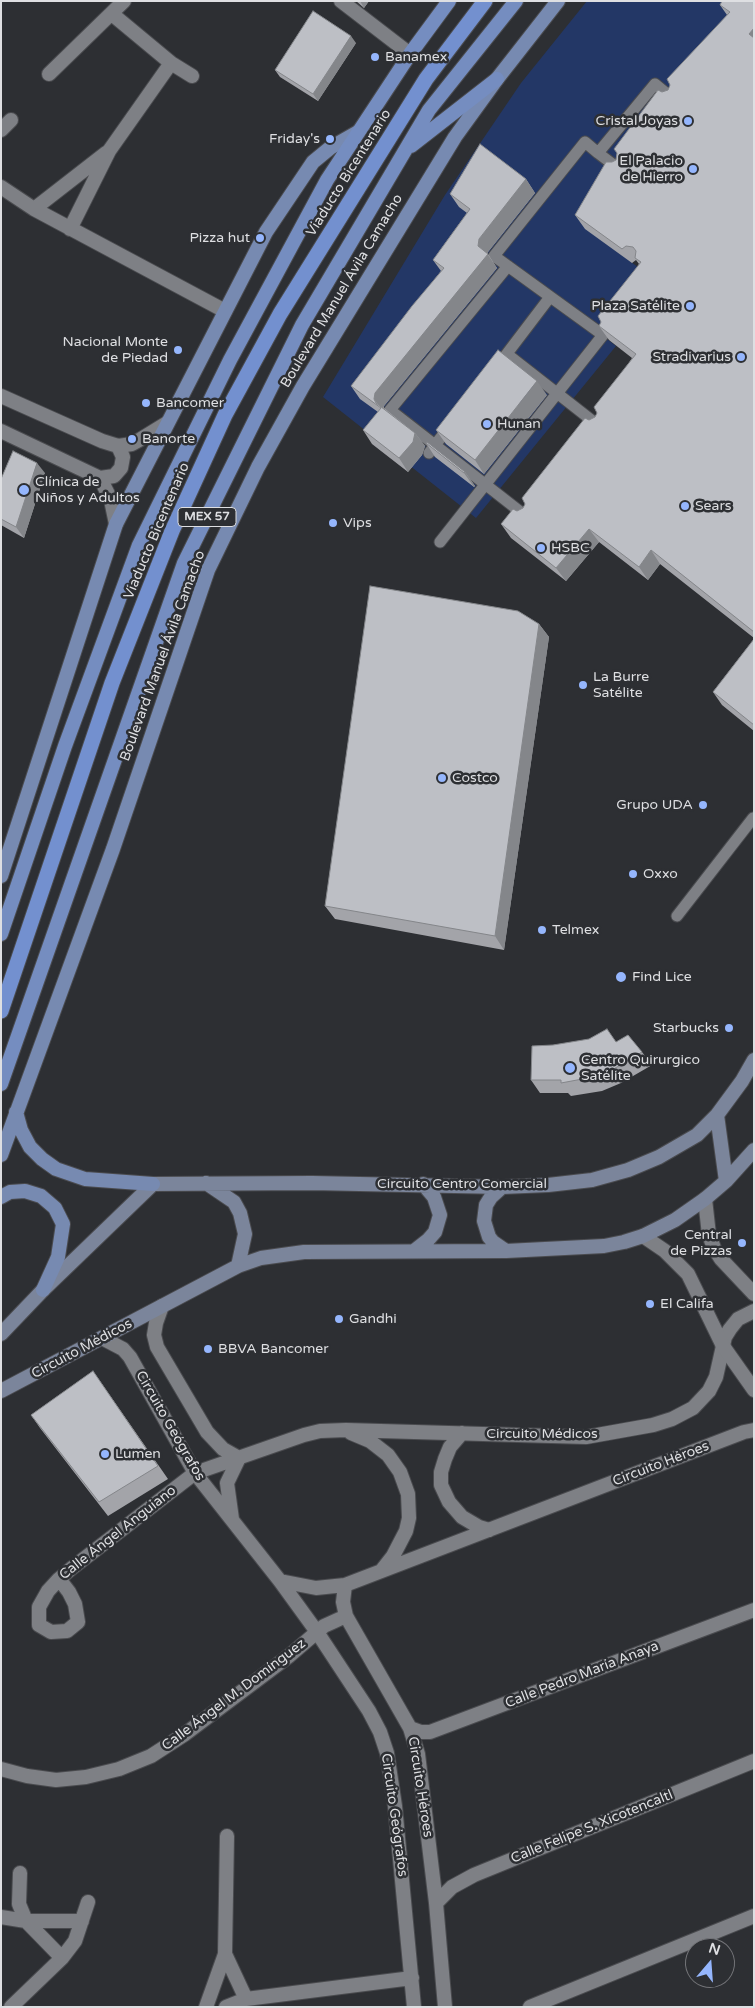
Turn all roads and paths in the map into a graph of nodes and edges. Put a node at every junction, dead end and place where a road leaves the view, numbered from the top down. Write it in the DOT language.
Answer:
graph roads {
  1 [pos="124,1"];
  2 [pos="341,1"];
  3 [pos="449,1"];
  4 [pos="485,1"];
  5 [pos="516,1"];
  6 [pos="558,1"];
  7 [pos="112,14"];
  8 [pos="410,54"];
  9 [pos="172,63"];
  10 [pos="50,74"];
  11 [pos="192,76"];
  12 [pos="497,79"];
  13 [pos="672,98"];
  14 [pos="11,120"];
  15 [pos="1,130"];
  16 [pos="358,132"];
  17 [pos="109,151"];
  18 [pos="405,151"];
  19 [pos="598,153"];
  20 [pos="619,169"];
  21 [pos="1,187"];
  22 [pos="34,209"];
  23 [pos="70,229"];
  24 [pos="508,266"];
  25 [pos="550,298"];
  26 [pos="225,311"];
  27 [pos="507,354"];
  28 [pos="490,375"];
  29 [pos="558,394"];
  30 [pos="1,396"];
  31 [pos="456,419"];
  32 [pos="167,423"];
  33 [pos="599,426"];
  34 [pos="1,431"];
  35 [pos="118,446"];
  36 [pos="432,449"];
  37 [pos="100,478"];
  38 [pos="486,484"];
  39 [pos="527,517"];
  40 [pos="116,524"];
  41 [pos="440,542"];
  42 [pos="754,818"];
  43 [pos="1,876"];
  44 [pos="677,916"];
  45 [pos="1,934"];
  46 [pos="1,1011"];
  47 [pos="754,1060"];
  48 [pos="1,1084"];
  49 [pos="16,1112"];
  50 [pos="717,1115"];
  51 [pos="754,1150"];
  52 [pos="1,1155"];
  53 [pos="726,1181"];
  54 [pos="206,1183"];
  55 [pos="153,1184"];
  56 [pos="423,1184"];
  57 [pos="502,1187"];
  58 [pos="1,1197"];
  59 [pos="705,1199"];
  60 [pos="643,1236"];
  61 [pos="414,1251"];
  62 [pos="506,1251"];
  63 [pos="238,1266"];
  64 [pos="43,1290"];
  65 [pos="754,1294"];
  66 [pos="162,1306"];
  67 [pos="754,1311"];
  68 [pos="1,1334"];
  69 [pos="102,1338"];
  70 [pos="723,1346"];
  71 [pos="754,1390"];
  72 [pos="1,1391"];
  73 [pos="346,1430"];
  74 [pos="754,1430"];
  75 [pos="462,1434"];
  76 [pos="239,1458"];
  77 [pos="195,1473"];
  78 [pos="232,1521"];
  79 [pos="489,1530"];
  80 [pos="381,1571"];
  81 [pos="59,1579"];
  82 [pos="280,1581"];
  83 [pos="345,1585"];
  84 [pos="754,1610"];
  85 [pos="346,1616"];
  86 [pos="317,1632"];
  87 [pos="410,1728"];
  88 [pos="754,1761"];
  89 [pos="1,1769"];
  90 [pos="227,1836"];
  91 [pos="20,1873"];
  92 [pos="88,1902"];
  93 [pos="436,1903"];
  94 [pos="754,1916"];
  95 [pos="1,1917"];
  96 [pos="26,1920"];
  97 [pos="82,1921"];
  98 [pos="225,1954"];
  99 [pos="62,1958"];
  100 [pos="412,1978"];
  101 [pos="246,1998"];
  102 [pos="11,2007"];
  103 [pos="206,2007"];
  104 [pos="226,2007"];
  105 [pos="414,2007"];
  106 [pos="445,2007"];
  107 [pos="530,2007"];
  1 -- 7 [label="street"];
  2 -- 8 [label="street"];
  3 -- 8 [label="highway, MEX 57"];
  4 -- 46 [label="highway, Viaducto Bicentenario"];
  5 -- 18 [label="highway, Boulevard Manuel Ávila Camacho / MEX 57"];
  6 -- 12 [label="main road, Boulevard Manuel Ávila Camacho"];
  7 -- 9 [label="street"];
  7 -- 10 [label="street"];
  8 -- 16 [label="highway, MEX 57"];
  9 -- 11 [label="street"];
  9 -- 17 [label="street"];
  12 -- 18 [label="highway"];
  12 -- 49 [label="main road, Boulevard Manuel Ávila Camacho"];
  13 -- 19 [label="street"];
  14 -- 15 [label="street"];
  16 -- 26 [label="main road"];
  16 -- 45 [label="highway, MEX 57"];
  17 -- 22 [label="street"];
  17 -- 23 [label="street"];
  18 -- 48 [label="highway, Boulevard Manuel Ávila Camacho / MEX 57"];
  19 -- 20 [label="street"];
  19 -- 24 [label="street"];
  21 -- 22 [label="street"];
  22 -- 23 [label="street"];
  23 -- 26 [label="street"];
  24 -- 25 [label="street"];
  24 -- 36 [label="street"];
  25 -- 27 [label="street"];
  25 -- 29 [label="street"];
  26 -- 32 [label="main road"];
  27 -- 28 [label="street"];
  27 -- 29 [label="street"];
  29 -- 33 [label="street"];
  29 -- 38 [label="street"];
  30 -- 35 [label="street"];
  31 -- 36 [label="street"];
  32 -- 35 [label="street"];
  32 -- 40 [label="main road"];
  34 -- 37 [label="street"];
  35 -- 37 [label="street"];
  36 -- 38 [label="street"];
  37 -- 40 [label="street"];
  38 -- 39 [label="street"];
  38 -- 41 [label="street"];
  40 -- 43 [label="main road"];
  42 -- 44 [label="street"];
  47 -- 50 [label="main road, Circuito Centro Comercial"];
  49 -- 52 [label="main road, Boulevard Manuel Ávila Camacho"];
  49 -- 55 [label="main road"];
  50 -- 53 [label="main road"];
  50 -- 57 [label="main road, Circuito Centro Comercial"];
  51 -- 53 [label="main road, Circuito Médicos"];
  53 -- 59 [label="main road, Circuito Médicos"];
  54 -- 55 [label="main road, Circuito Centro Comercial"];
  54 -- 56 [label="main road, Circuito Centro Comercial"];
  54 -- 63 [label="main road"];
  55 -- 64 [label="main road"];
  56 -- 57 [label="main road, Circuito Centro Comercial"];
  56 -- 61 [label="main road"];
  57 -- 62 [label="main road"];
  58 -- 64 [label="main road"];
  59 -- 60 [label="main road, Circuito Médicos"];
  59 -- 65 [label="street"];
  60 -- 62 [label="main road, Circuito Médicos"];
  60 -- 70 [label="street"];
  61 -- 62 [label="main road, Circuito Médicos"];
  61 -- 63 [label="main road, Circuito Médicos"];
  63 -- 66 [label="main road, Circuito Médicos"];
  64 -- 68 [label="main road"];
  66 -- 69 [label="main road, Circuito Médicos"];
  66 -- 76 [label="street, Circuito Médicos"];
  67 -- 70 [label="street, Circuito Médicos"];
  69 -- 72 [label="main road, Circuito Médicos"];
  69 -- 77 [label="street, Circuito Geógrafos"];
  70 -- 71 [label="street"];
  70 -- 75 [label="street, Circuito Médicos"];
  73 -- 75 [label="street, Circuito Médicos"];
  73 -- 76 [label="street, Circuito Médicos"];
  73 -- 80 [label="street"];
  74 -- 79 [label="street, Circuito Héroes"];
  75 -- 79 [label="street"];
  76 -- 77 [label="street, Circuito Médicos"];
  76 -- 78 [label="street, Circuito Geógrafos"];
  77 -- 78 [label="street, Circuito Geógrafos"];
  77 -- 81 [label="street, Calle Ángel Anguiano"];
  78 -- 82 [label="street, Circuito Geógrafos"];
  79 -- 80 [label="street, Circuito Héroes"];
  80 -- 83 [label="street, Circuito Héroes"];
  81 -- 81 [label="street, Calle Ángel Anguiano"];
  82 -- 83 [label="street, Circuito Héroes"];
  82 -- 86 [label="street, Circuito Geógrafos"];
  83 -- 85 [label="street, Circuito Héroes"];
  84 -- 87 [label="street, Calle Pedro María Anaya"];
  85 -- 86 [label="street, Calle Ángel M. Domínguez"];
  85 -- 87 [label="street, Circuito Héroes"];
  86 -- 89 [label="street, Calle Ángel M. Domínguez"];
  86 -- 100 [label="street, Circuito Geógrafos"];
  87 -- 93 [label="street, Circuito Héroes"];
  88 -- 93 [label="street, Calle Felipe S. Xicotencaltl"];
  90 -- 98 [label="street"];
  91 -- 96 [label="street"];
  92 -- 97 [label="street"];
  93 -- 106 [label="street, Circuito Héroes"];
  94 -- 107 [label="street"];
  95 -- 96 [label="street"];
  96 -- 97 [label="street"];
  96 -- 99 [label="street"];
  97 -- 99 [label="street"];
  98 -- 101 [label="street"];
  98 -- 103 [label="street"];
  99 -- 102 [label="street"];
  100 -- 101 [label="street"];
  100 -- 105 [label="street, Circuito Geógrafos"];
  101 -- 104 [label="street"];
}
